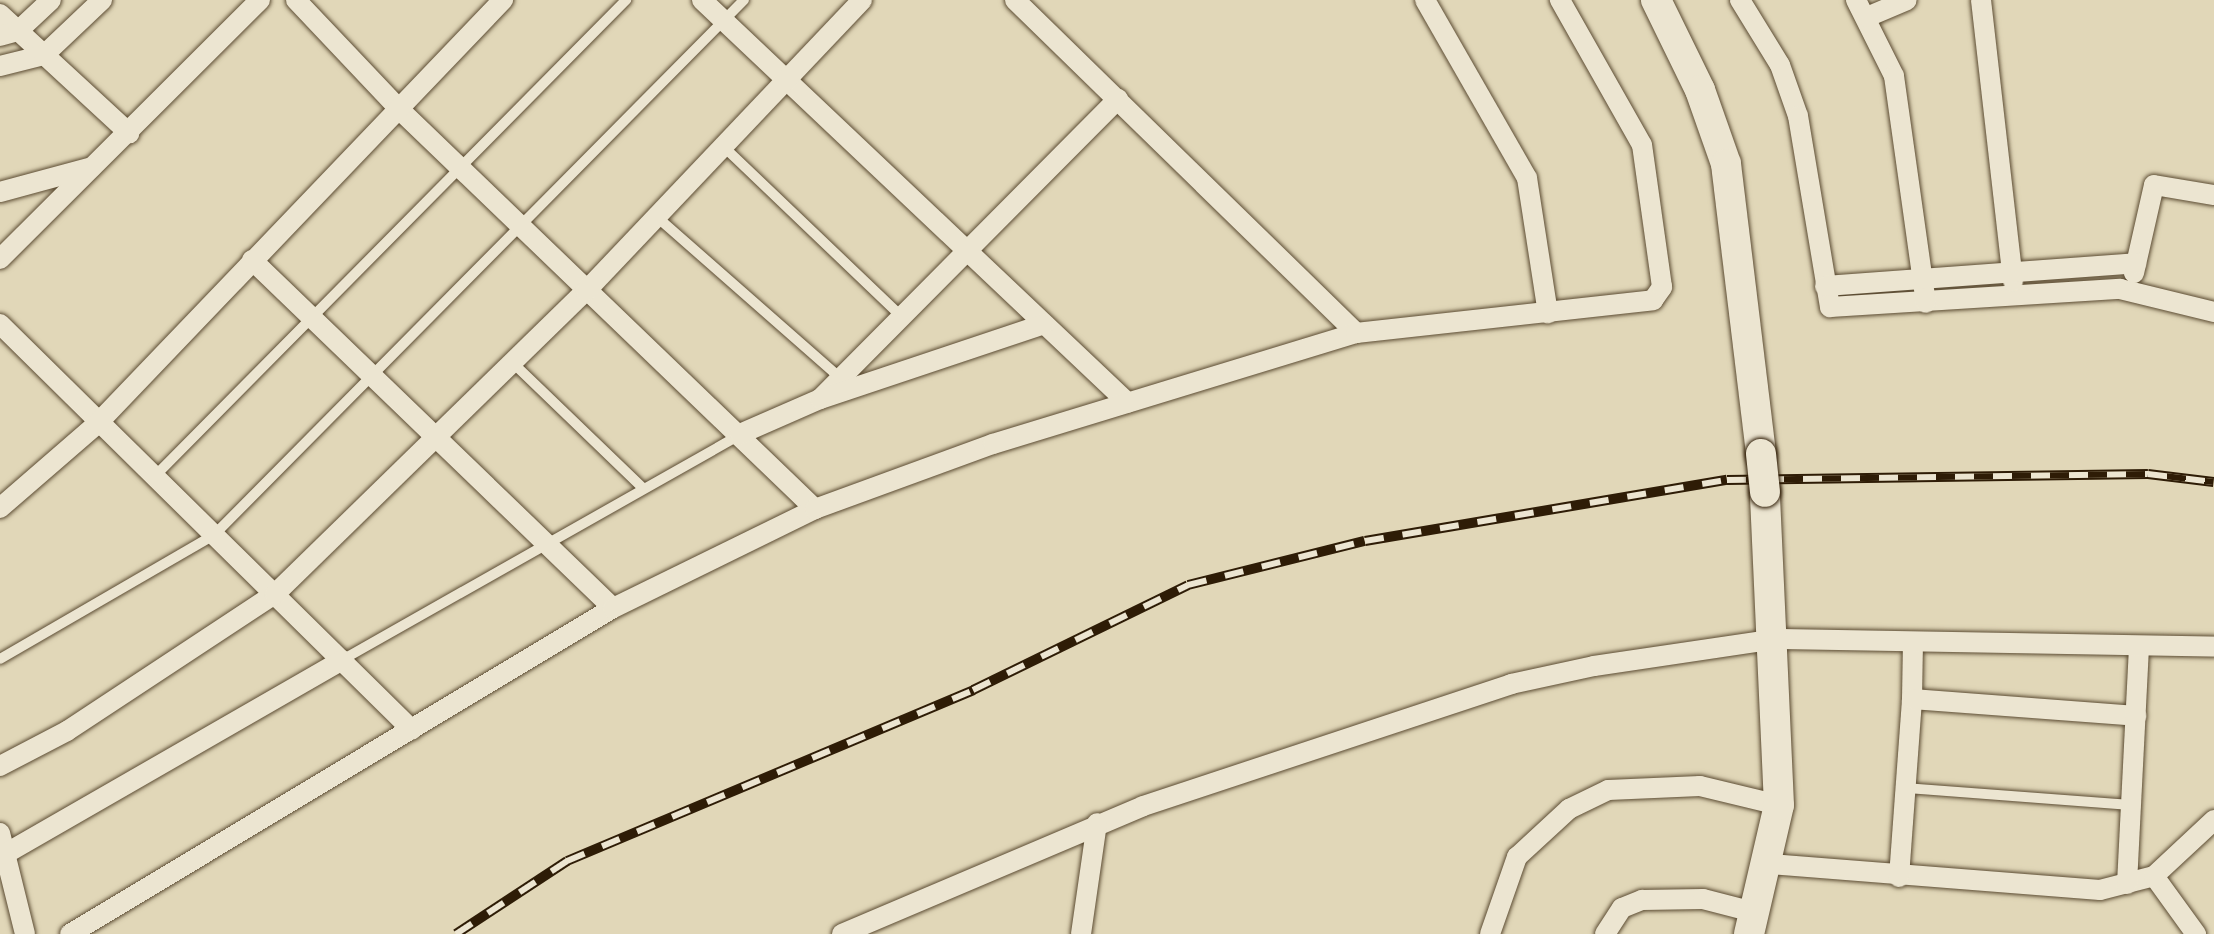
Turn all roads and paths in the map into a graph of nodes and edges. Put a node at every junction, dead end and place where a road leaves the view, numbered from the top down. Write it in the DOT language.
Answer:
graph roads {
  1 [pos="51,0"];
  2 [pos="102,0"];
  3 [pos="260,0"];
  4 [pos="296,0"];
  5 [pos="504,0"];
  6 [pos="626,0"];
  7 [pos="702,0"];
  8 [pos="744,0"];
  9 [pos="862,0"];
  10 [pos="1014,0"];
  11 [pos="1425,0"];
  12 [pos="1560,0"];
  13 [pos="1656,0"];
  14 [pos="1740,0"];
  15 [pos="1907,0"];
  16 [pos="1981,0"];
  17 [pos="1861,9"];
  18 [pos="0,14"];
  19 [pos="724,20"];
  20 [pos="9,33"];
  21 [pos="44,55"];
  22 [pos="0,66"];
  23 [pos="789,79"];
  24 [pos="1118,100"];
  25 [pos="400,110"];
  26 [pos="129,133"];
  27 [pos="724,147"];
  28 [pos="94,167"];
  29 [pos="460,168"];
  30 [pos="0,192"];
  31 [pos="2214,196"];
  32 [pos="657,217"];
  33 [pos="520,226"];
  34 [pos="965,253"];
  35 [pos="0,259"];
  36 [pos="252,260"];
  37 [pos="2136,262"];
  38 [pos="2011,269"];
  39 [pos="1922,276"];
  40 [pos="1825,286"];
  41 [pos="2132,290"];
  42 [pos="586,291"];
  43 [pos="2016,296"];
  44 [pos="1926,302"];
  45 [pos="2214,312"];
  46 [pos="1548,313"];
  47 [pos="311,316"];
  48 [pos="902,317"];
  49 [pos="0,324"];
  50 [pos="1044,324"];
  51 [pos="1356,333"];
  52 [pos="513,363"];
  53 [pos="372,374"];
  54 [pos="841,378"];
  55 [pos="820,399"];
  56 [pos="1128,403"];
  57 [pos="98,423"];
  58 [pos="740,434"];
  59 [pos="438,436"];
  60 [pos="154,477"];
  61 [pos="643,488"];
  62 [pos="0,508"];
  63 [pos="815,510"];
  64 [pos="214,535"];
  65 [pos="545,542"];
  66 [pos="275,594"];
  67 [pos="613,608"];
  68 [pos="1776,639"];
  69 [pos="1914,643"];
  70 [pos="2214,646"];
  71 [pos="2140,648"];
  72 [pos="0,659"];
  73 [pos="342,660"];
  74 [pos="1912,698"];
  75 [pos="2136,716"];
  76 [pos="412,730"];
  77 [pos="0,766"];
  78 [pos="1905,788"];
  79 [pos="2132,804"];
  80 [pos="1779,805"];
  81 [pos="2214,820"];
  82 [pos="1097,824"];
  83 [pos="0,832"];
  84 [pos="5,854"];
  85 [pos="1770,864"];
  86 [pos="2154,876"];
  87 [pos="1899,877"];
  88 [pos="2127,884"];
  89 [pos="1753,923"];
  90 [pos="24,934"];
  91 [pos="70,934"];
  92 [pos="842,934"];
  93 [pos="1081,934"];
  94 [pos="1490,934"];
  95 [pos="1605,934"];
  96 [pos="2196,934"];
  1 -- 20 [label="street"];
  2 -- 21 [label="street"];
  3 -- 26 [label="street"];
  4 -- 25 [label="street"];
  5 -- 25 [label="street"];
  6 -- 29 [label="lane"];
  7 -- 19 [label="street"];
  8 -- 19 [label="lane"];
  9 -- 23 [label="street"];
  10 -- 24 [label="street"];
  11 -- 46 [label="street"];
  12 -- 46 [label="street"];
  13 -- 68 [label="main road, bridge"];
  14 -- 40 [label="street"];
  15 -- 17 [label="street"];
  16 -- 38 [label="street"];
  17 -- 39 [label="street"];
  18 -- 20 [label="street"];
  19 -- 23 [label="street"];
  19 -- 33 [label="lane"];
  20 -- 21 [label="street"];
  21 -- 22 [label="street"];
  21 -- 26 [label="street"];
  23 -- 27 [label="street"];
  23 -- 34 [label="street"];
  24 -- 34 [label="street"];
  24 -- 51 [label="street"];
  25 -- 29 [label="street"];
  25 -- 36 [label="street"];
  26 -- 28 [label="street"];
  27 -- 32 [label="street"];
  27 -- 48 [label="lane"];
  28 -- 30 [label="street"];
  28 -- 35 [label="street"];
  29 -- 33 [label="street"];
  29 -- 47 [label="lane"];
  31 -- 37 [label="street"];
  32 -- 42 [label="street"];
  32 -- 54 [label="lane"];
  33 -- 42 [label="street"];
  33 -- 53 [label="lane"];
  34 -- 48 [label="street"];
  34 -- 50 [label="street"];
  36 -- 47 [label="street"];
  36 -- 57 [label="street"];
  37 -- 38 [label="street"];
  37 -- 41 [label="street"];
  38 -- 39 [label="street"];
  38 -- 43 [label="street"];
  39 -- 40 [label="street"];
  39 -- 44 [label="street"];
  40 -- 44 [label="street"];
  41 -- 43 [label="street"];
  41 -- 45 [label="street"];
  42 -- 52 [label="street"];
  42 -- 58 [label="street"];
  43 -- 44 [label="street"];
  46 -- 51 [label="street"];
  47 -- 53 [label="street"];
  47 -- 60 [label="lane"];
  48 -- 54 [label="street"];
  49 -- 57 [label="street"];
  50 -- 55 [label="street"];
  50 -- 56 [label="street"];
  51 -- 56 [label="street"];
  52 -- 59 [label="street"];
  52 -- 61 [label="lane"];
  53 -- 59 [label="street"];
  53 -- 64 [label="lane"];
  54 -- 55 [label="street"];
  55 -- 58 [label="street"];
  56 -- 63 [label="street"];
  57 -- 60 [label="street"];
  57 -- 62 [label="street"];
  58 -- 61 [label="lane"];
  58 -- 63 [label="street"];
  59 -- 65 [label="street"];
  59 -- 66 [label="street"];
  60 -- 64 [label="street"];
  61 -- 65 [label="lane"];
  63 -- 67 [label="street"];
  64 -- 66 [label="street"];
  64 -- 72 [label="lane"];
  65 -- 67 [label="street"];
  65 -- 73 [label="lane"];
  66 -- 73 [label="street"];
  66 -- 77 [label="street"];
  67 -- 76 [label="street"];
  68 -- 69 [label="street"];
  68 -- 80 [label="main road"];
  68 -- 82 [label="street"];
  69 -- 71 [label="street"];
  69 -- 74 [label="street"];
  70 -- 71 [label="street"];
  71 -- 75 [label="street"];
  73 -- 76 [label="street"];
  73 -- 84 [label="street"];
  74 -- 75 [label="street"];
  74 -- 78 [label="street"];
  75 -- 79 [label="street"];
  76 -- 91 [label="street"];
  78 -- 79 [label="lane"];
  78 -- 87 [label="street"];
  79 -- 88 [label="street"];
  80 -- 85 [label="main road"];
  80 -- 94 [label="street"];
  81 -- 86 [label="street"];
  82 -- 92 [label="street"];
  82 -- 93 [label="street"];
  83 -- 84 [label="street"];
  84 -- 90 [label="street"];
  85 -- 87 [label="street"];
  85 -- 89 [label="main road"];
  86 -- 88 [label="street"];
  86 -- 96 [label="street"];
  87 -- 88 [label="street"];
  89 -- 95 [label="street"];
}
